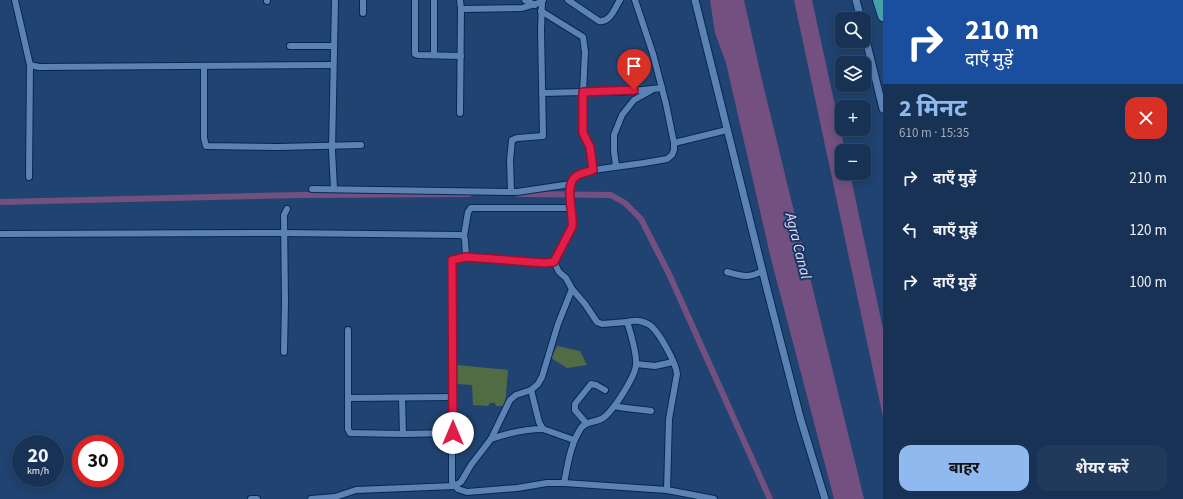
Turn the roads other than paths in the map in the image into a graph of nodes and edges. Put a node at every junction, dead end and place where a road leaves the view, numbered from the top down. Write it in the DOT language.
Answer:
graph roads {
  1 [pos="16,0"];
  2 [pos="335,0"];
  3 [pos="363,0"];
  4 [pos="415,0"];
  5 [pos="434,0"];
  6 [pos="460,0"];
  7 [pos="525,0"];
  8 [pos="568,0"];
  9 [pos="620,0"];
  10 [pos="635,0"];
  11 [pos="695,0"];
  12 [pos="856,0"];
  13 [pos="878,0"];
  14 [pos="542,1"];
  15 [pos="535,5"];
  16 [pos="461,9"];
  17 [pos="541,11"];
  18 [pos="859,12"];
  19 [pos="363,13"];
  20 [pos="883,16"];
  21 [pos="290,46"];
  22 [pos="334,46"];
  23 [pos="868,48"];
  24 [pos="434,55"];
  25 [pos="461,56"];
  26 [pos="30,65"];
  27 [pos="333,65"];
  28 [pos="204,66"];
  29 [pos="659,88"];
  30 [pos="583,92"];
  31 [pos="542,93"];
  32 [pos="883,109"];
  33 [pos="460,113"];
  34 [pos="726,130"];
  35 [pos="674,143"];
  36 [pos="361,145"];
  37 [pos="332,146"];
  38 [pos="616,166"];
  39 [pos="593,170"];
  40 [pos="29,177"];
  41 [pos="571,185"];
  42 [pos="312,189"];
  43 [pos="334,189"];
  44 [pos="511,192"];
  45 [pos="570,199"];
  46 [pos="571,208"];
  47 [pos="287,209"];
  48 [pos="283,233"];
  49 [pos="0,234"];
  50 [pos="464,236"];
  51 [pos="466,257"];
  52 [pos="554,262"];
  53 [pos="762,271"];
  54 [pos="727,272"];
  55 [pos="572,289"];
  56 [pos="627,322"];
  57 [pos="348,330"];
  58 [pos="284,352"];
  59 [pos="673,362"];
  60 [pos="636,364"];
  61 [pos="531,390"];
  62 [pos="605,390"];
  63 [pos="453,397"];
  64 [pos="348,398"];
  65 [pos="402,398"];
  66 [pos="615,406"];
  67 [pos="651,411"];
  68 [pos="586,423"];
  69 [pos="543,429"];
  70 [pos="453,433"];
  71 [pos="403,434"];
  72 [pos="492,439"];
  73 [pos="574,440"];
  74 [pos="564,483"];
  75 [pos="454,486"];
  76 [pos="667,490"];
  77 [pos="705,498"];
  78 [pos="251,499"];
  79 [pos="256,499"];
  80 [pos="311,499"];
  81 [pos="714,499"];
  82 [pos="825,499"];
  1 -- 26 [label="street"];
  2 -- 22 [label="street"];
  3 -- 19 [label="street"];
  4 -- 24 [label="street"];
  5 -- 24 [label="street"];
  6 -- 16 [label="street"];
  7 -- 15 [label="street"];
  8 -- 9 [label="street"];
  10 -- 29 [label="street"];
  11 -- 34 [label="street"];
  12 -- 18 [label="street"];
  13 -- 20 [label="highway"];
  14 -- 15 [label="street"];
  14 -- 17 [label="street"];
  15 -- 16 [label="street"];
  16 -- 25 [label="street"];
  17 -- 30 [label="street"];
  17 -- 31 [label="street"];
  21 -- 22 [label="street"];
  22 -- 27 [label="street"];
  23 -- 32 [label="street"];
  24 -- 25 [label="street"];
  25 -- 33 [label="street"];
  26 -- 28 [label="street"];
  26 -- 40 [label="street"];
  27 -- 28 [label="street"];
  27 -- 37 [label="street"];
  28 -- 37 [label="street"];
  29 -- 30 [label="street"];
  29 -- 35 [label="street"];
  29 -- 38 [label="street"];
  30 -- 31 [label="street"];
  30 -- 39 [label="street"];
  31 -- 44 [label="street"];
  34 -- 35 [label="street"];
  34 -- 53 [label="street"];
  35 -- 38 [label="street"];
  36 -- 37 [label="street"];
  37 -- 43 [label="street"];
  38 -- 39 [label="street"];
  39 -- 41 [label="street"];
  41 -- 44 [label="street"];
  41 -- 45 [label="street"];
  42 -- 43 [label="street"];
  43 -- 44 [label="street"];
  45 -- 46 [label="street"];
  46 -- 50 [label="street"];
  46 -- 52 [label="street"];
  47 -- 48 [label="street"];
  48 -- 49 [label="street"];
  48 -- 50 [label="street"];
  48 -- 58 [label="street"];
  50 -- 51 [label="street"];
  51 -- 52 [label="street"];
  51 -- 63 [label="street"];
  52 -- 55 [label="street"];
  53 -- 54 [label="street"];
  53 -- 82 [label="street"];
  55 -- 56 [label="street"];
  55 -- 61 [label="street"];
  56 -- 59 [label="street"];
  56 -- 60 [label="street"];
  57 -- 64 [label="street"];
  59 -- 60 [label="street"];
  59 -- 76 [label="street"];
  60 -- 66 [label="street"];
  61 -- 69 [label="street"];
  61 -- 72 [label="street"];
  62 -- 68 [label="street"];
  63 -- 65 [label="street"];
  63 -- 70 [label="street"];
  64 -- 65 [label="street"];
  64 -- 71 [label="street"];
  65 -- 71 [label="street"];
  66 -- 67 [label="street"];
  66 -- 68 [label="street"];
  68 -- 73 [label="street"];
  69 -- 72 [label="street"];
  69 -- 73 [label="street"];
  70 -- 71 [label="street"];
  70 -- 75 [label="street"];
  72 -- 75 [label="street"];
  73 -- 74 [label="street"];
  74 -- 75 [label="street"];
  74 -- 76 [label="street"];
  75 -- 80 [label="street"];
  76 -- 77 [label="street"];
  77 -- 81 [label="street"];
  78 -- 79 [label="street"];
}
